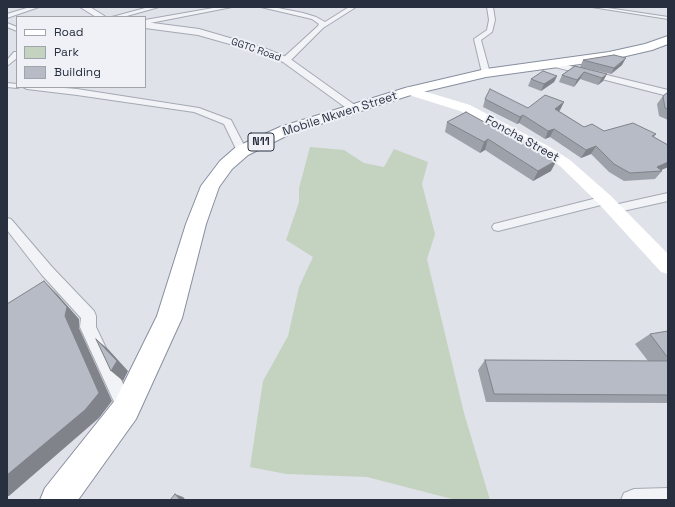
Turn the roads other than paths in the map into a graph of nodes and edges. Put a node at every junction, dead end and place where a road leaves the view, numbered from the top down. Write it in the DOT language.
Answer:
graph roads {
  1 [pos="36,7"];
  2 [pos="84,7"];
  3 [pos="156,7"];
  4 [pos="229,7"];
  5 [pos="264,7"];
  6 [pos="353,7"];
  7 [pos="490,7"];
  8 [pos="594,7"];
  9 [pos="7,16"];
  10 [pos="100,16"];
  11 [pos="119,16"];
  12 [pos="668,18"];
  13 [pos="146,23"];
  14 [pos="146,23"];
  15 [pos="321,27"];
  16 [pos="668,40"];
  17 [pos="16,55"];
  18 [pos="286,60"];
  19 [pos="550,63"];
  20 [pos="7,64"];
  21 [pos="486,73"];
  22 [pos="37,88"];
  23 [pos="410,91"];
  24 [pos="668,93"];
  25 [pos="353,108"];
  26 [pos="242,151"];
  27 [pos="668,197"];
  28 [pos="610,204"];
  29 [pos="7,222"];
  30 [pos="498,227"];
  31 [pos="668,266"];
  32 [pos="126,409"];
  33 [pos="668,498"];
  34 [pos="57,500"];
  35 [pos="631,500"];
  1 -- 9 [label="street"];
  2 -- 10 [label="street"];
  3 -- 11 [label="street"];
  4 -- 13 [label="street"];
  5 -- 15 [label="street"];
  6 -- 15 [label="street"];
  7 -- 21 [label="street"];
  8 -- 12 [label="lane"];
  14 -- 18 [label="street, GGTC Road"];
  15 -- 18 [label="street"];
  16 -- 19 [label="highway, Mobile Nkwen Street / N11"];
  17 -- 20 [label="street"];
  18 -- 25 [label="street, GGTC Road"];
  19 -- 21 [label="highway, Mobile Nkwen Street / N11"];
  19 -- 24 [label="street"];
  21 -- 23 [label="highway, Mobile Nkwen Street / N11"];
  22 -- 26 [label="street"];
  23 -- 25 [label="highway, Mobile Nkwen Street / N11"];
  23 -- 28 [label="main road, Foncha Street"];
  25 -- 26 [label="highway, Mobile Nkwen Street / N11"];
  26 -- 32 [label="highway, Mobile Nkwen Street / N11"];
  27 -- 28 [label="street"];
  28 -- 30 [label="street"];
  28 -- 31 [label="main road, Foncha Street"];
  29 -- 32 [label="street"];
  32 -- 34 [label="highway, Mobile Nkwen Street / N11"];
  33 -- 35 [label="street"];
}
